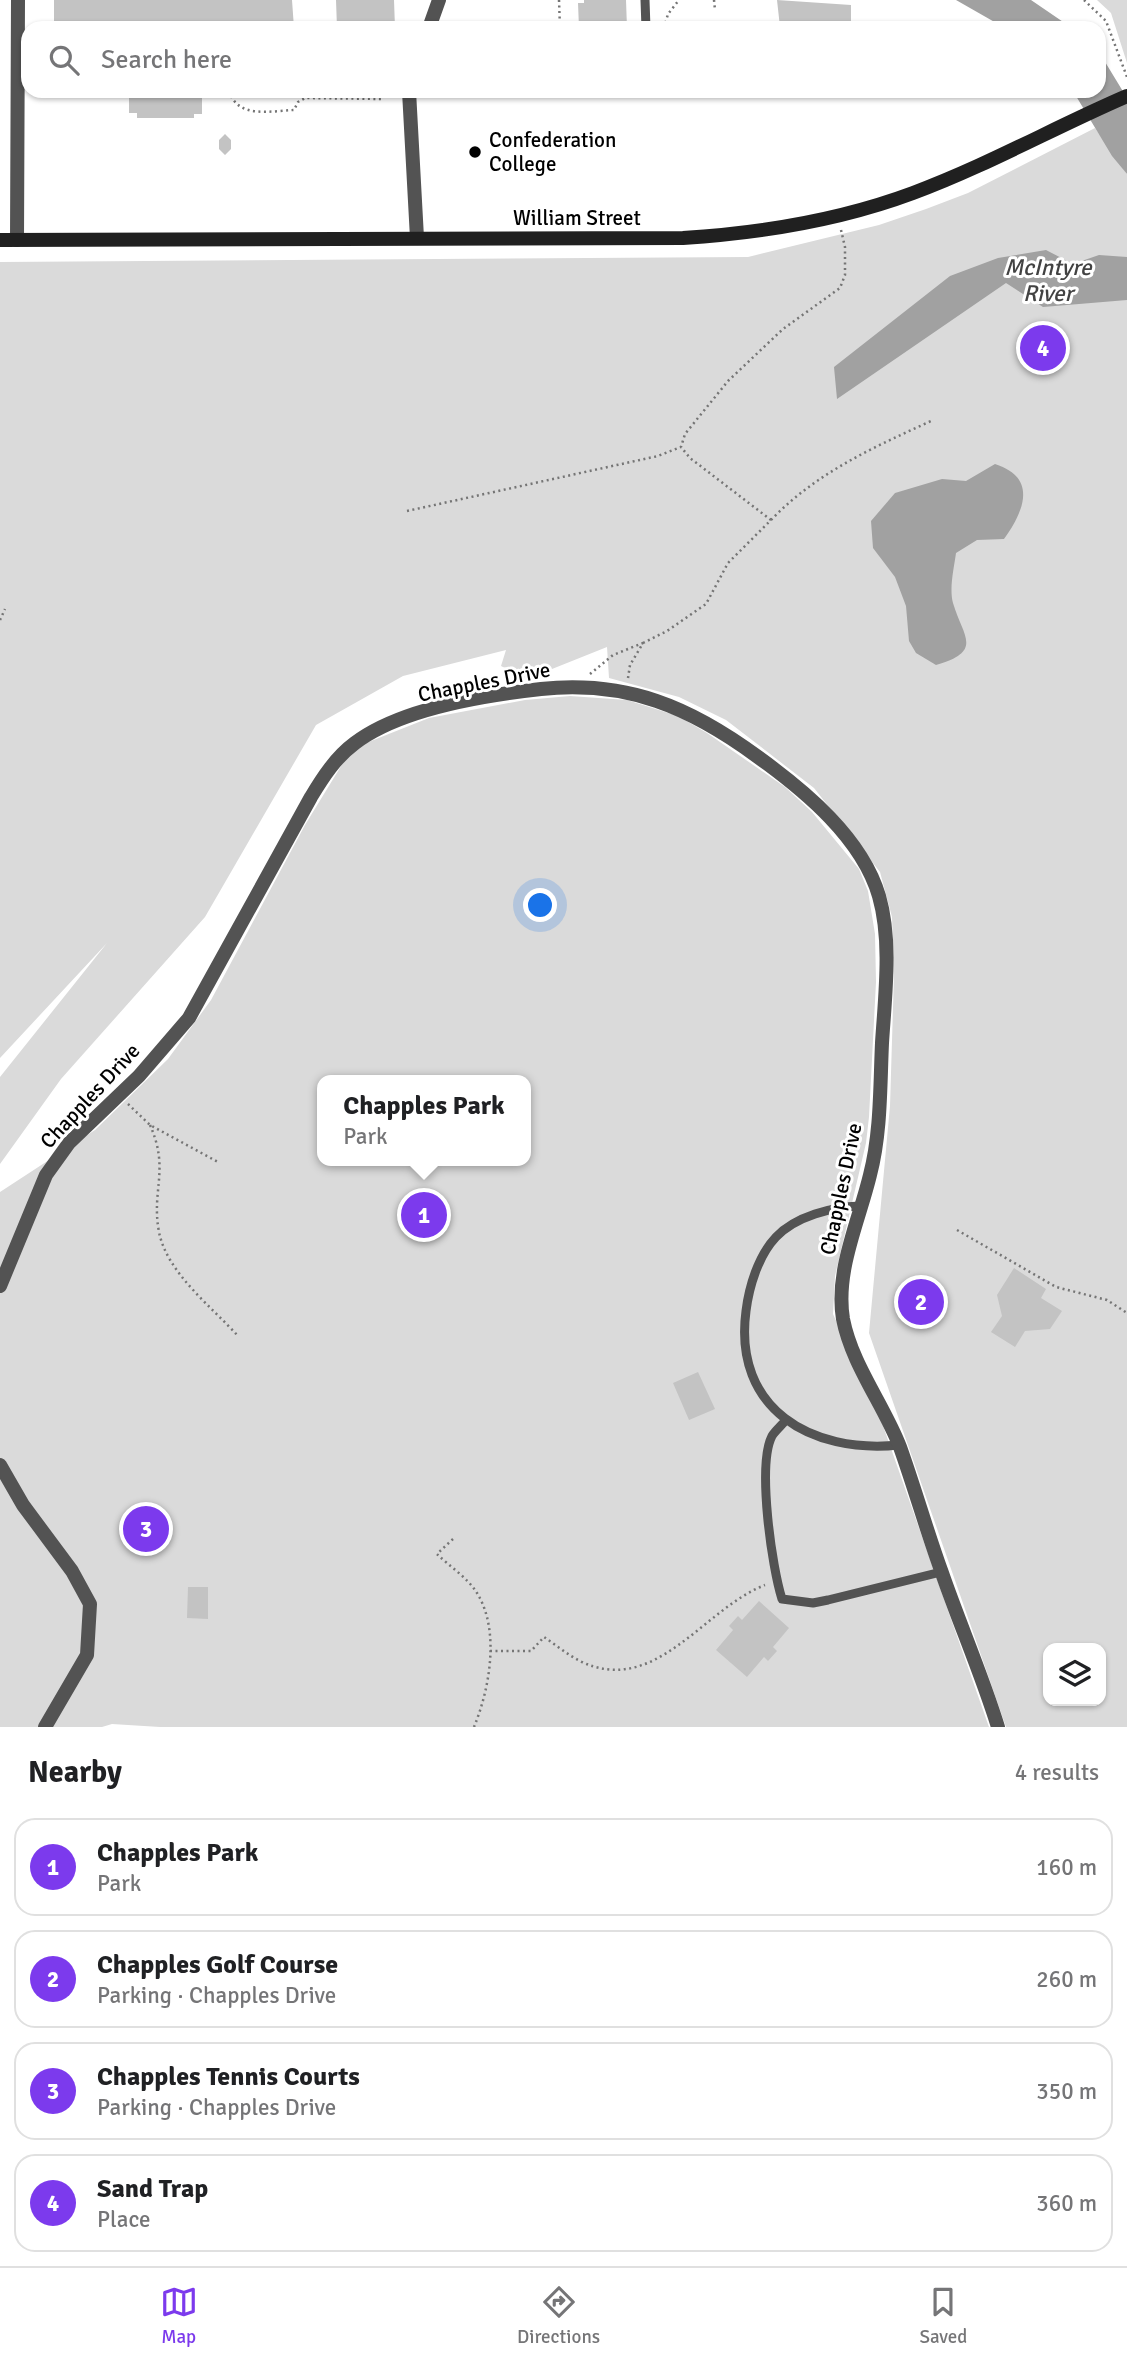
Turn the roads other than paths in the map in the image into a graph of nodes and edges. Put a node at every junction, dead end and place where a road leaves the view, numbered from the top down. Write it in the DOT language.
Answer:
graph roads {
  1 [pos="18,0"];
  2 [pos="439,0"];
  3 [pos="645,0"];
  4 [pos="432,21"];
  5 [pos="646,21"];
  6 [pos="1127,96"];
  7 [pos="409,98"];
  8 [pos="417,238"];
  9 [pos="0,240"];
  10 [pos="18,240"];
  11 [pos="860,1206"];
  12 [pos="0,1286"];
  13 [pos="786,1420"];
  14 [pos="899,1445"];
  15 [pos="0,1465"];
  16 [pos="941,1572"];
  17 [pos="45,1727"];
  18 [pos="998,1727"];
  1 -- 10 [label="street"];
  2 -- 4 [label="street"];
  3 -- 5 [label="lane"];
  6 -- 8 [label="street, William Street"];
  7 -- 8 [label="street"];
  8 -- 10 [label="street, William Street"];
  9 -- 10 [label="street, William Street"];
  11 -- 12 [label="street, Chapples Drive"];
  11 -- 13 [label="lane"];
  11 -- 14 [label="street, Chapples Drive"];
  13 -- 14 [label="lane"];
  13 -- 16 [label="lane"];
  14 -- 16 [label="street, Chapples Drive"];
  15 -- 17 [label="street"];
  16 -- 18 [label="street, Chapples Drive"];
}
